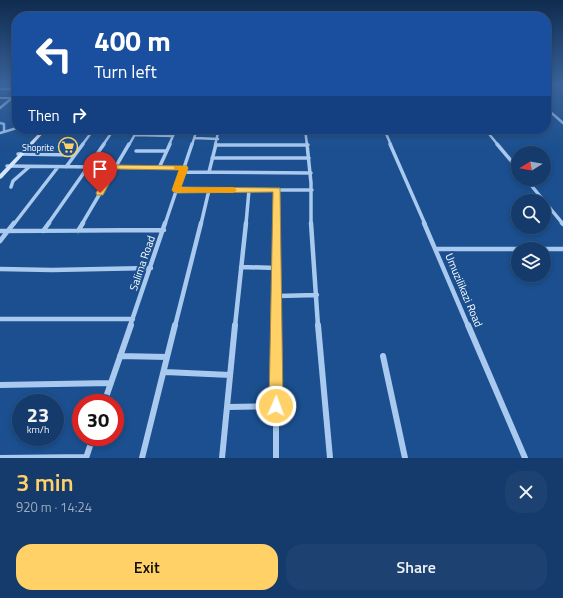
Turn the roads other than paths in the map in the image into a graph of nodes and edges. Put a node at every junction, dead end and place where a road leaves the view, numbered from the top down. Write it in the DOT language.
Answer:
graph roads {
  1 [pos="551,112"];
  2 [pos="0,123"];
  3 [pos="563,123"];
  4 [pos="12,129"];
  5 [pos="4,131"];
  6 [pos="0,133"];
  7 [pos="38,134"];
  8 [pos="90,134"];
  9 [pos="110,134"];
  10 [pos="196,134"];
  11 [pos="219,134"];
  12 [pos="306,134"];
  13 [pos="386,134"];
  14 [pos="489,134"];
  15 [pos="134,135"];
  16 [pos="173,136"];
  17 [pos="195,138"];
  18 [pos="218,138"];
  19 [pos="216,145"];
  20 [pos="308,145"];
  21 [pos="136,151"];
  22 [pos="166,151"];
  23 [pos="19,154"];
  24 [pos="74,155"];
  25 [pos="212,158"];
  26 [pos="309,158"];
  27 [pos="511,161"];
  28 [pos="8,166"];
  29 [pos="29,166"];
  30 [pos="58,167"];
  31 [pos="66,167"];
  32 [pos="86,167"];
  33 [pos="115,167"];
  34 [pos="159,168"];
  35 [pos="183,170"];
  36 [pos="209,172"];
  37 [pos="1,173"];
  38 [pos="311,173"];
  39 [pos="532,186"];
  40 [pos="11,187"];
  41 [pos="176,190"];
  42 [pos="209,190"];
  43 [pos="249,190"];
  44 [pos="277,190"];
  45 [pos="312,190"];
  46 [pos="538,194"];
  47 [pos="551,209"];
  48 [pos="563,224"];
  49 [pos="164,230"];
  50 [pos="0,231"];
  51 [pos="8,231"];
  52 [pos="43,231"];
  53 [pos="78,231"];
  54 [pos="0,241"];
  55 [pos="563,249"];
  56 [pos="436,250"];
  57 [pos="241,267"];
  58 [pos="151,268"];
  59 [pos="276,268"];
  60 [pos="0,269"];
  61 [pos="278,296"];
  62 [pos="317,296"];
  63 [pos="0,319"];
  64 [pos="133,319"];
  65 [pos="120,356"];
  66 [pos="383,356"];
  67 [pos="167,357"];
  68 [pos="165,372"];
  69 [pos="230,375"];
  70 [pos="111,383"];
  71 [pos="0,385"];
  72 [pos="107,394"];
  73 [pos="276,406"];
  74 [pos="228,407"];
  75 [pos="90,446"];
  76 [pos="0,458"];
  77 [pos="86,458"];
  78 [pos="142,458"];
  79 [pos="222,458"];
  80 [pos="276,458"];
  81 [pos="330,458"];
  82 [pos="405,458"];
  83 [pos="525,458"];
  1 -- 3 [label="street"];
  2 -- 5 [label="street"];
  4 -- 5 [label="street"];
  5 -- 6 [label="street"];
  7 -- 23 [label="main road"];
  8 -- 24 [label="street"];
  9 -- 32 [label="street"];
  10 -- 17 [label="street, Salima Road"];
  11 -- 18 [label="street"];
  12 -- 20 [label="street"];
  13 -- 56 [label="street, Umuzilikazi Road"];
  14 -- 27 [label="street"];
  15 -- 16 [label="street"];
  15 -- 33 [label="street"];
  16 -- 22 [label="street"];
  17 -- 18 [label="street"];
  17 -- 35 [label="street, Salima Road"];
  18 -- 19 [label="street"];
  19 -- 20 [label="street"];
  19 -- 25 [label="street"];
  20 -- 26 [label="street"];
  21 -- 22 [label="street"];
  22 -- 34 [label="street"];
  23 -- 24 [label="street"];
  23 -- 28 [label="main road"];
  24 -- 31 [label="street"];
  25 -- 26 [label="street"];
  25 -- 36 [label="street"];
  26 -- 38 [label="street"];
  28 -- 29 [label="street"];
  28 -- 37 [label="main road"];
  29 -- 30 [label="street"];
  29 -- 40 [label="street"];
  30 -- 31 [label="street"];
  30 -- 51 [label="street"];
  31 -- 32 [label="street"];
  32 -- 33 [label="street"];
  32 -- 52 [label="street"];
  33 -- 34 [label="street"];
  33 -- 53 [label="street"];
  34 -- 35 [label="street"];
  35 -- 36 [label="street"];
  35 -- 41 [label="street, Salima Road"];
  36 -- 38 [label="street"];
  38 -- 45 [label="street"];
  39 -- 46 [label="street"];
  41 -- 42 [label="street"];
  41 -- 49 [label="street, Salima Road"];
  42 -- 43 [label="street"];
  42 -- 67 [label="street"];
  43 -- 44 [label="street"];
  43 -- 57 [label="street"];
  44 -- 45 [label="street"];
  44 -- 59 [label="street"];
  45 -- 62 [label="street"];
  47 -- 48 [label="street"];
  49 -- 53 [label="street"];
  49 -- 58 [label="street, Salima Road"];
  50 -- 51 [label="street"];
  51 -- 52 [label="street"];
  51 -- 54 [label="street"];
  52 -- 53 [label="street"];
  55 -- 56 [label="street"];
  56 -- 83 [label="street, Umuzilikazi Road"];
  57 -- 59 [label="street"];
  57 -- 69 [label="street"];
  58 -- 60 [label="street"];
  58 -- 64 [label="street, Salima Road"];
  59 -- 61 [label="street"];
  61 -- 62 [label="street"];
  61 -- 73 [label="street"];
  62 -- 81 [label="street"];
  63 -- 64 [label="street"];
  64 -- 65 [label="street, Salima Road"];
  65 -- 67 [label="street"];
  65 -- 70 [label="street, Salima Road"];
  66 -- 82 [label="street"];
  67 -- 68 [label="street"];
  68 -- 69 [label="street"];
  68 -- 78 [label="street"];
  69 -- 74 [label="street"];
  70 -- 71 [label="street"];
  70 -- 72 [label="street, Salima Road"];
  73 -- 74 [label="street"];
  73 -- 80 [label="street"];
  74 -- 79 [label="street"];
  75 -- 77 [label="street"];
  76 -- 77 [label="street"];
}
